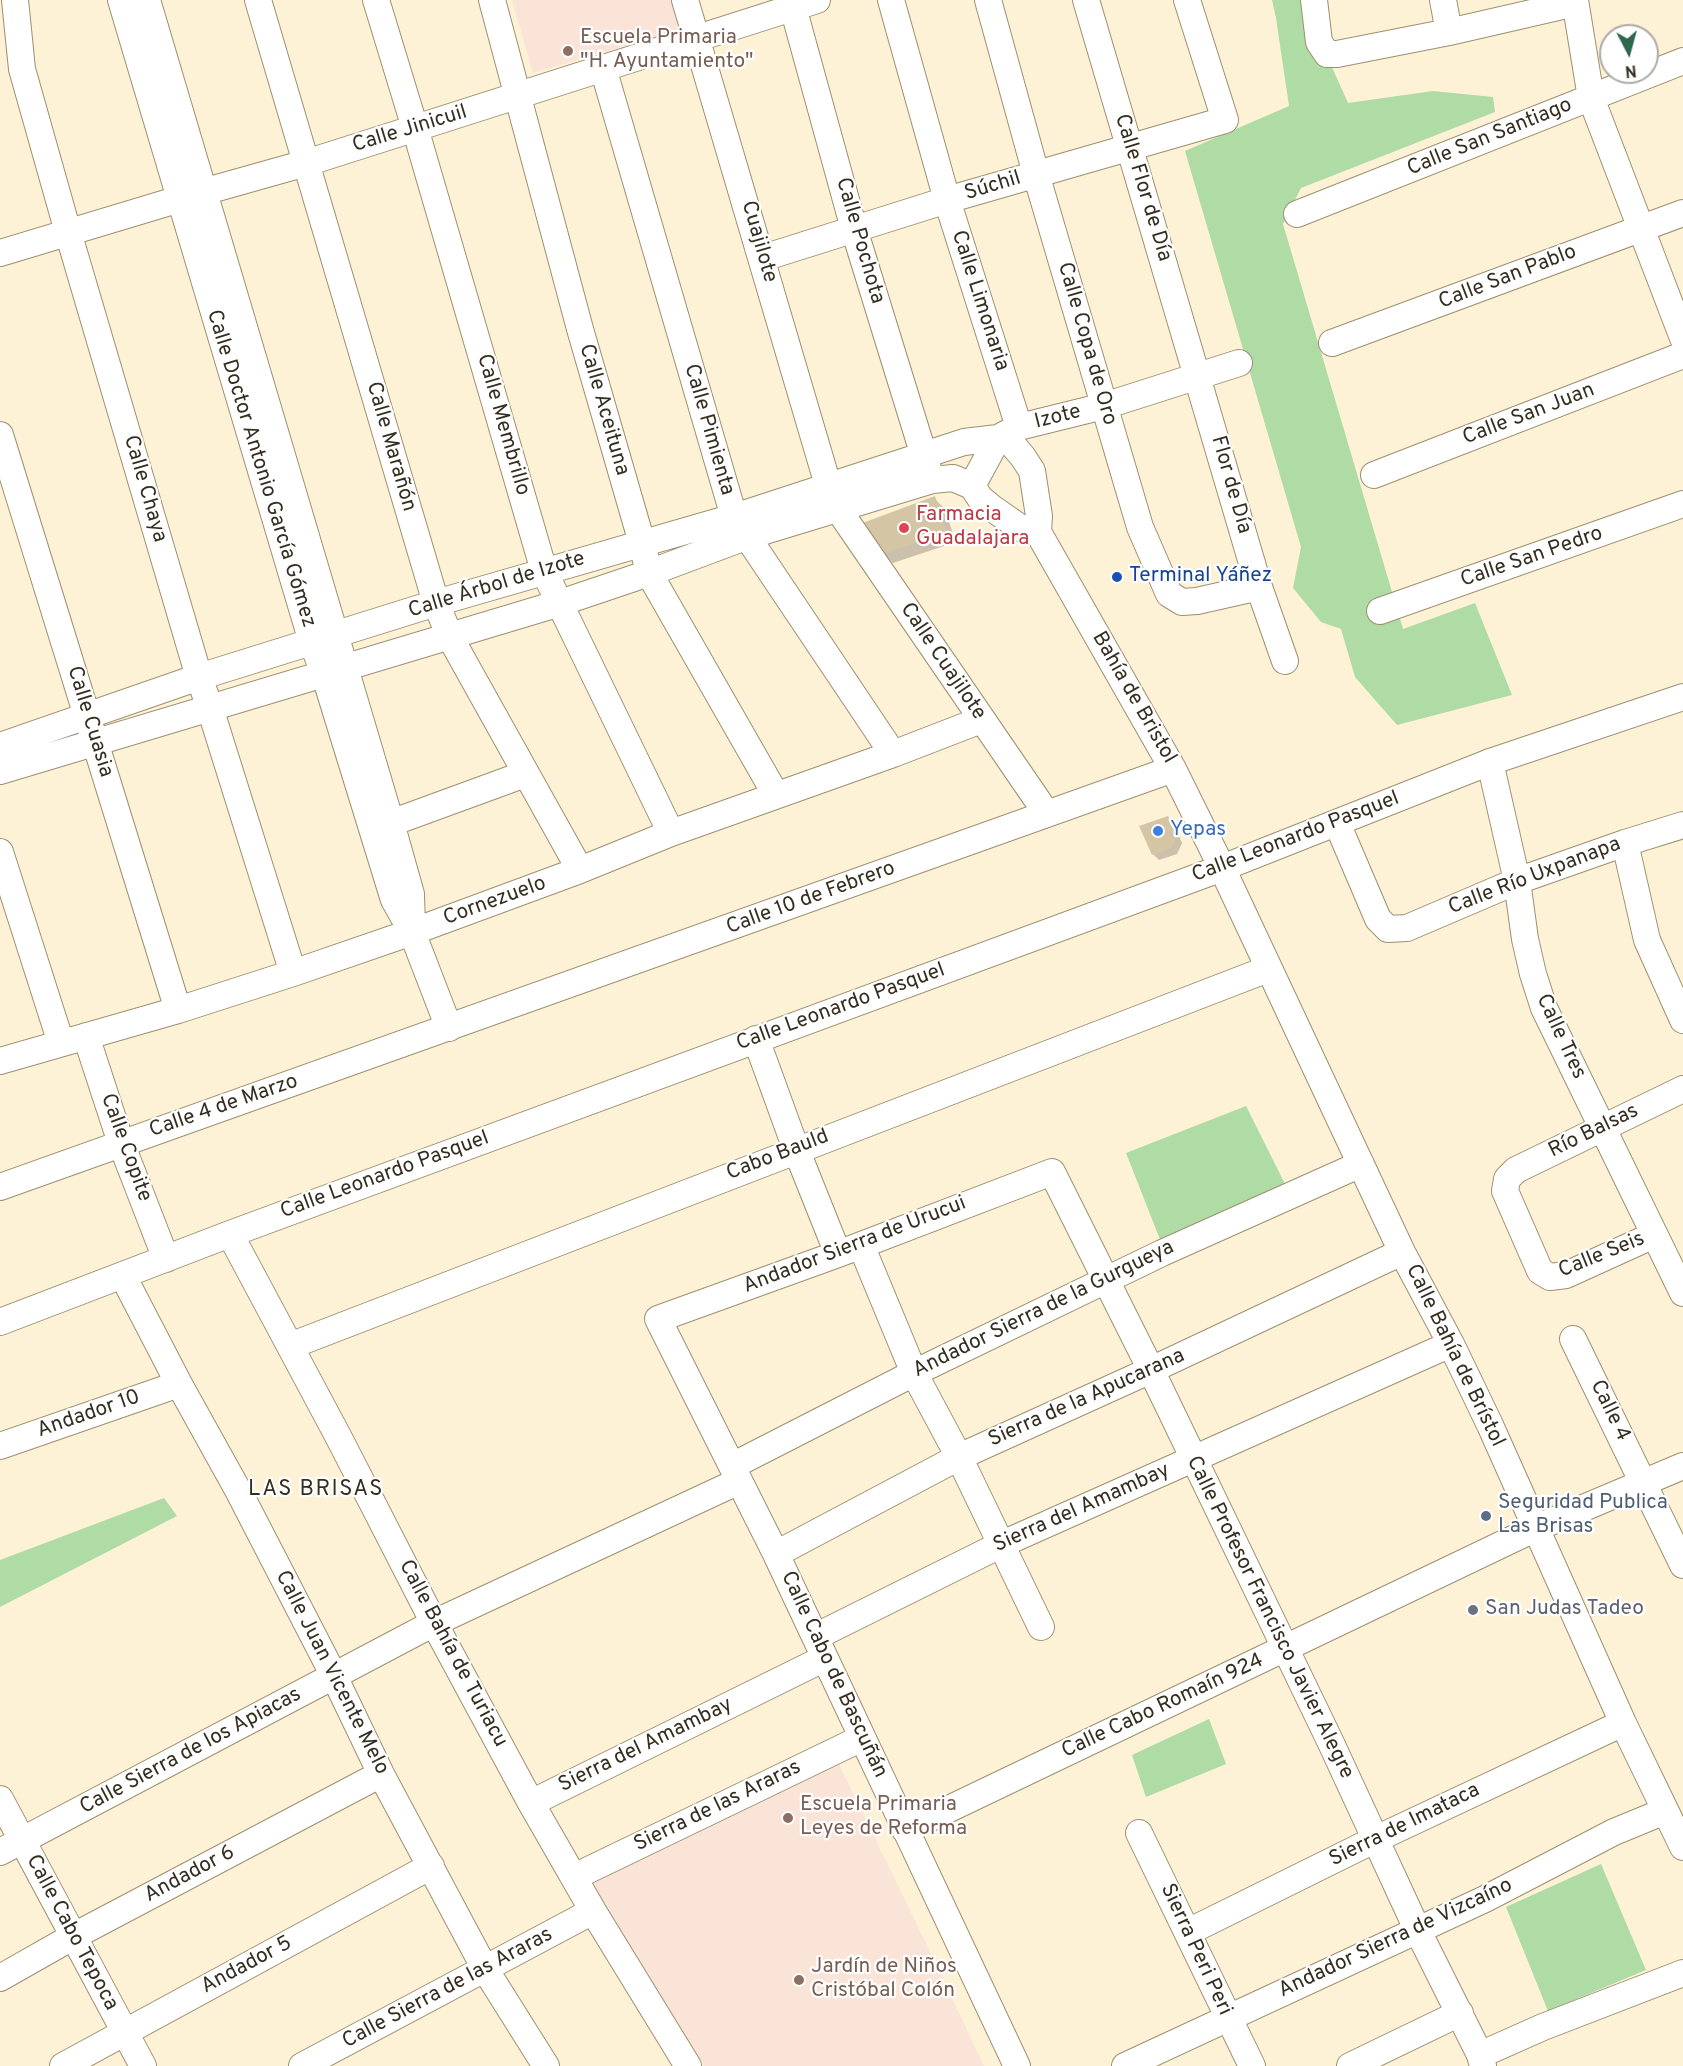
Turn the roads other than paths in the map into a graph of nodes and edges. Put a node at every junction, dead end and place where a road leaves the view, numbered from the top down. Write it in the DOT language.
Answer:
graph roads {
  1 [pos="15,0"];
  2 [pos="121,0"];
  3 [pos="147,0"];
  4 [pos="258,0"];
  5 [pos="376,0"];
  6 [pos="492,0"];
  7 [pos="685,0"];
  8 [pos="891,0"];
  9 [pos="988,0"];
  10 [pos="1086,0"];
  11 [pos="1187,0"];
  12 [pos="1314,0"];
  13 [pos="1443,0"];
  14 [pos="800,2"];
  15 [pos="1575,2"];
  16 [pos="1449,32"];
  17 [pos="697,39"];
  18 [pos="1683,61"];
  19 [pos="603,68"];
  20 [pos="517,97"];
  21 [pos="1591,98"];
  22 [pos="415,128"];
  23 [pos="1130,147"];
  24 [pos="306,163"];
  25 [pos="1036,174"];
  26 [pos="191,195"];
  27 [pos="947,200"];
  28 [pos="1683,213"];
  29 [pos="1297,214"];
  30 [pos="1641,227"];
  31 [pos="854,229"];
  32 [pos="68,232"];
  33 [pos="0,253"];
  34 [pos="763,258"];
  35 [pos="1683,338"];
  36 [pos="1332,343"];
  37 [pos="1683,355"];
  38 [pos="1239,363"];
  39 [pos="1198,376"];
  40 [pos="1104,406"];
  41 [pos="1009,433"];
  42 [pos="0,435"];
  43 [pos="924,455"];
  44 [pos="1374,475"];
  45 [pos="932,480"];
  46 [pos="828,485"];
  47 [pos="972,486"];
  48 [pos="1683,504"];
  49 [pos="838,509"];
  50 [pos="741,527"];
  51 [pos="1038,532"];
  52 [pos="642,543"];
  53 [pos="544,571"];
  54 [pos="649,573"];
  55 [pos="1259,587"];
  56 [pos="436,603"];
  57 [pos="560,603"];
  58 [pos="1380,611"];
  59 [pos="337,634"];
  60 [pos="450,637"];
  61 [pos="312,642"];
  62 [pos="1285,661"];
  63 [pos="335,670"];
  64 [pos="199,677"];
  65 [pos="1683,697"];
  66 [pos="210,708"];
  67 [pos="87,715"];
  68 [pos="981,720"];
  69 [pos="95,742"];
  70 [pos="0,746"];
  71 [pos="893,754"];
  72 [pos="1490,762"];
  73 [pos="1173,769"];
  74 [pos="0,771"];
  75 [pos="525,774"];
  76 [pos="776,795"];
  77 [pos="1047,814"];
  78 [pos="391,823"];
  79 [pos="1337,823"];
  80 [pos="1683,825"];
  81 [pos="671,833"];
  82 [pos="1625,843"];
  83 [pos="0,852"];
  84 [pos="1222,868"];
  85 [pos="580,870"];
  86 [pos="1517,880"];
  87 [pos="412,932"];
  88 [pos="1268,969"];
  89 [pos="293,973"];
  90 [pos="178,1010"];
  91 [pos="1683,1020"];
  92 [pos="449,1028"];
  93 [pos="86,1036"];
  94 [pos="756,1039"];
  95 [pos="61,1043"];
  96 [pos="0,1061"];
  97 [pos="1683,1089"];
  98 [pos="1603,1127"];
  99 [pos="121,1143"];
  100 [pos="796,1149"];
  101 [pos="1361,1164"];
  102 [pos="1052,1172"];
  103 [pos="0,1186"];
  104 [pos="230,1234"];
  105 [pos="1654,1235"];
  106 [pos="850,1250"];
  107 [pos="1402,1252"];
  108 [pos="166,1259"];
  109 [pos="123,1276"];
  110 [pos="1550,1277"];
  111 [pos="1106,1280"];
  112 [pos="1683,1293"];
  113 [pos="658,1319"];
  114 [pos="0,1322"];
  115 [pos="1574,1339"];
  116 [pos="1451,1344"];
  117 [pos="290,1346"];
  118 [pos="1151,1371"];
  119 [pos="914,1372"];
  120 [pos="179,1384"];
  121 [pos="0,1446"];
  122 [pos="959,1456"];
  123 [pos="1193,1460"];
  124 [pos="1683,1466"];
  125 [pos="736,1473"];
  126 [pos="1644,1483"];
  127 [pos="1536,1528"];
  128 [pos="1000,1545"];
  129 [pos="776,1554"];
  130 [pos="1683,1565"];
  131 [pos="434,1623"];
  132 [pos="1041,1627"];
  133 [pos="820,1648"];
  134 [pos="1285,1649"];
  135 [pos="334,1676"];
  136 [pos="1623,1723"];
  137 [pos="862,1738"];
  138 [pos="381,1774"];
  139 [pos="0,1799"];
  140 [pos="531,1803"];
  141 [pos="1665,1811"];
  142 [pos="905,1830"];
  143 [pos="1139,1833"];
  144 [pos="1374,1840"];
  145 [pos="11,1846"];
  146 [pos="1683,1847"];
  147 [pos="431,1866"];
  148 [pos="574,1877"];
  149 [pos="593,1911"];
  150 [pos="1417,1929"];
  151 [pos="1188,1932"];
  152 [pos="74,1936"];
  153 [pos="485,1969"];
  154 [pos="1683,1972"];
  155 [pos="0,1978"];
  156 [pos="1460,2013"];
  157 [pos="1228,2019"];
  158 [pos="125,2032"];
  159 [pos="1482,2060"];
  160 [pos="63,2066"];
  161 [pos="143,2066"];
  162 [pos="302,2066"];
  163 [pos="546,2066"];
  164 [pos="688,2066"];
  165 [pos="1017,2066"];
  166 [pos="1125,2066"];
  167 [pos="1251,2066"];
  168 [pos="1350,2066"];
  1 -- 32 [label="street, Calle Chaya"];
  2 -- 26 [label="street, Calle Doctor Antonio García Gómez"];
  3 -- 26 [label="street, Calle Doctor Antonio García Gómez"];
  4 -- 24 [label="street, Calle Marañón"];
  5 -- 22 [label="street, Calle Membrillo"];
  6 -- 20 [label="street, Calle Aceituna"];
  7 -- 17 [label="street, Cuajilote"];
  8 -- 27 [label="street, Calle Limonaria"];
  9 -- 25 [label="street, Calle Copa de Oro"];
  10 -- 23 [label="street, Calle Flor de Día"];
  11 -- 23 [label="street, Súchil"];
  12 -- 16 [label="street"];
  13 -- 16 [label="street"];
  14 -- 17 [label="street, Calle Jinicuil"];
  14 -- 31 [label="street, Calle Pochota"];
  15 -- 16 [label="street"];
  15 -- 21 [label="street"];
  17 -- 19 [label="street, Calle Jinicuil"];
  17 -- 34 [label="street, Cuajilote"];
  18 -- 21 [label="street, Calle San Santiago"];
  19 -- 20 [label="street, Calle Jinicuil"];
  19 -- 50 [label="street, Calle Pimienta"];
  20 -- 22 [label="street, Calle Jinicuil"];
  20 -- 52 [label="street, Calle Aceituna"];
  21 -- 29 [label="street, Calle San Santiago"];
  21 -- 30 [label="street"];
  22 -- 24 [label="street, Calle Jinicuil"];
  22 -- 53 [label="street, Calle Membrillo"];
  23 -- 25 [label="street, Súchil"];
  23 -- 39 [label="street, Calle Flor de Día"];
  24 -- 26 [label="street, Calle Jinicuil"];
  24 -- 56 [label="street, Calle Marañón"];
  25 -- 27 [label="street, Súchil"];
  25 -- 40 [label="street, Calle Copa de Oro"];
  26 -- 32 [label="street, Calle Jinicuil"];
  26 -- 59 [label="street, Calle Doctor Antonio García Gómez"];
  26 -- 61 [label="street, Calle Doctor Antonio García Gómez"];
  27 -- 31 [label="street, Súchil"];
  27 -- 41 [label="street, Calle Limonaria"];
  28 -- 30 [label="street, Calle San Pablo"];
  30 -- 35 [label="street"];
  30 -- 36 [label="street, Calle San Pablo"];
  31 -- 34 [label="street, Súchil"];
  31 -- 43 [label="street, Calle Pochota"];
  32 -- 33 [label="street, Calle Jinicuil"];
  32 -- 64 [label="street, Calle Chaya"];
  34 -- 46 [label="street, Cuajilote"];
  37 -- 44 [label="street, Calle San Juan"];
  38 -- 39 [label="street, Izote"];
  39 -- 40 [label="street, Izote"];
  39 -- 55 [label="street, Flor de Día"];
  40 -- 41 [label="street, Izote"];
  40 -- 55 [label="street, Calle Copa de Oro"];
  41 -- 43 [label="street, Calle Árbol de Izote"];
  41 -- 47 [label="street"];
  41 -- 51 [label="street, Bahía de Bristol"];
  42 -- 67 [label="street, Calle Cuasia"];
  43 -- 45 [label="street, Calle Pochota"];
  43 -- 46 [label="street, Calle Árbol de Izote"];
  45 -- 47 [label="street, Calle Árbol de Izote"];
  45 -- 49 [label="street, Calle Árbol de Izote"];
  46 -- 50 [label="street, Calle Árbol de Izote"];
  47 -- 51 [label="street"];
  48 -- 58 [label="street, Calle San Pedro"];
  49 -- 50 [label="street, Calle Árbol de Izote"];
  49 -- 68 [label="street, Calle Cuajilote"];
  50 -- 52 [label="street, Calle Árbol de Izote"];
  50 -- 54 [label="street, Calle Árbol de Izote"];
  50 -- 71 [label="street, Calle Pimienta"];
  51 -- 73 [label="street, Bahía de Bristol"];
  52 -- 53 [label="street, Calle Árbol de Izote"];
  52 -- 54 [label="street, Calle Aceituna"];
  53 -- 56 [label="street, Calle Árbol de Izote"];
  53 -- 57 [label="street, Calle Membrillo"];
  54 -- 57 [label="street, Calle Árbol de Izote"];
  54 -- 76 [label="street, Calle Aceituna"];
  55 -- 62 [label="street, Flor de Día"];
  56 -- 59 [label="street, Calle Árbol de Izote"];
  56 -- 60 [label="street, Calle Marañón"];
  57 -- 60 [label="street, Calle Árbol de Izote"];
  57 -- 81 [label="street, Calle Membrillo"];
  59 -- 61 [label="street, Calle Árbol de Izote"];
  59 -- 63 [label="street, Calle Doctor Antonio García Gómez"];
  60 -- 63 [label="street, Calle Árbol de Izote"];
  60 -- 75 [label="street, Calle Marañón"];
  61 -- 63 [label="street, Calle Doctor Antonio García Gómez"];
  61 -- 64 [label="street, Calle Árbol de Izote"];
  63 -- 66 [label="street, Calle Árbol de Izote"];
  63 -- 78 [label="street, Calle Doctor Antonio García Gómez"];
  63 -- 87 [label="street, Calle Doctor Antonio García Gómez"];
  64 -- 66 [label="street, Calle Chaya"];
  64 -- 67 [label="street, Calle Árbol de Izote"];
  65 -- 72 [label="street, Calle Leonardo Pasquel"];
  66 -- 69 [label="street, Calle Árbol de Izote"];
  66 -- 89 [label="street, Calle Chaya"];
  67 -- 69 [label="street, Calle Cuasia"];
  67 -- 70 [label="street, Calle Árbol de Izote"];
  68 -- 71 [label="street, Cornezuelo"];
  68 -- 77 [label="street, Calle Cuajilote"];
  69 -- 74 [label="street, Calle Árbol de Izote"];
  69 -- 90 [label="street, Calle Cuasia"];
  71 -- 76 [label="street, Cornezuelo"];
  72 -- 79 [label="street, Calle Leonardo Pasquel"];
  72 -- 86 [label="street, Calle Tres"];
  73 -- 77 [label="street, Calle 10 de Febrero"];
  73 -- 84 [label="street, Bahía de Bristol"];
  75 -- 78 [label="street"];
  75 -- 85 [label="street, Calle Marañón"];
  76 -- 81 [label="street, Cornezuelo"];
  77 -- 92 [label="street, Calle 10 de Febrero"];
  78 -- 87 [label="street, Calle Doctor Antonio García Gómez"];
  79 -- 84 [label="street, Calle Leonardo Pasquel"];
  79 -- 86 [label="street, Calle Río Uxpanapa"];
  80 -- 82 [label="street, Calle Río Uxpanapa"];
  81 -- 85 [label="street, Cornezuelo"];
  82 -- 86 [label="street, Calle Río Uxpanapa"];
  82 -- 91 [label="street"];
  83 -- 95 [label="street"];
  84 -- 88 [label="street, Calle Bahía de Brístol"];
  84 -- 94 [label="street, Calle Leonardo Pasquel"];
  85 -- 87 [label="street, Cornezuelo"];
  86 -- 98 [label="street, Calle Tres"];
  87 -- 89 [label="street, Cornezuelo"];
  87 -- 92 [label="street, Calle Doctor Antonio García Gómez"];
  88 -- 100 [label="street, Cabo Bauld"];
  88 -- 101 [label="street, Calle Bahía de Brístol"];
  89 -- 90 [label="street, Cornezuelo"];
  90 -- 93 [label="street, Cornezuelo"];
  92 -- 99 [label="street, Calle 4 de Marzo"];
  93 -- 95 [label="street, Cornezuelo"];
  93 -- 99 [label="street, Calle Copite"];
  94 -- 100 [label="street"];
  94 -- 104 [label="street, Calle Leonardo Pasquel"];
  95 -- 96 [label="street, Cornezuelo"];
  97 -- 98 [label="street, Río Balsas"];
  98 -- 105 [label="street, Calle Tres"];
  98 -- 110 [label="street, Río Balsas"];
  99 -- 103 [label="street, Calle 4 de Marzo"];
  99 -- 108 [label="street, Calle Copite"];
  100 -- 106 [label="street"];
  100 -- 117 [label="street, Cabo Bauld"];
  101 -- 107 [label="street, Calle Bahía de Brístol"];
  101 -- 111 [label="street, Andador Sierra de la Gurgueya"];
  102 -- 106 [label="street, Andador Sierra de Urucui"];
  102 -- 111 [label="street, Calle Profesor Francisco Javier Alegre"];
  104 -- 108 [label="street, Calle Leonardo Pasquel"];
  104 -- 117 [label="street, Calle Bahía de Turiacu"];
  105 -- 110 [label="street, Calle Seis"];
  105 -- 112 [label="street, Calle Tres"];
  106 -- 113 [label="street, Andador Sierra de Urucui"];
  106 -- 119 [label="street"];
  107 -- 116 [label="street, Calle Bahía de Brístol"];
  107 -- 118 [label="street, Sierra de la Apucarana"];
  108 -- 109 [label="street, Calle Leonardo Pasquel"];
  109 -- 114 [label="street, Calle Leonardo Pasquel"];
  109 -- 120 [label="street, Calle Juan Vicente Melo"];
  111 -- 118 [label="street, Calle Profesor Francisco Javier Alegre"];
  111 -- 119 [label="street, Andador Sierra de la Gurgueya"];
  113 -- 125 [label="street, Calle Cabo de Bascuñán"];
  115 -- 126 [label="street, Calle 4"];
  116 -- 123 [label="street, Sierra del Amambay"];
  116 -- 127 [label="street, Calle Bahía de Brístol"];
  117 -- 131 [label="street, Calle Bahía de Turiacu"];
  118 -- 122 [label="street, Sierra de la Apucarana"];
  118 -- 123 [label="street, Calle Profesor Francisco Javier Alegre"];
  119 -- 122 [label="street"];
  119 -- 125 [label="street, Andador Sierra de la Gurgueya"];
  120 -- 121 [label="street, Andador 10"];
  120 -- 135 [label="street, Calle Juan Vicente Melo"];
  122 -- 128 [label="street"];
  122 -- 129 [label="street, Sierra de la Apucarana"];
  123 -- 128 [label="street, Sierra del Amambay"];
  123 -- 134 [label="street, Calle Profesor Francisco Javier Alegre"];
  124 -- 126 [label="street, Calle Cabo Romaín 924"];
  125 -- 129 [label="street, Calle Cabo de Bascuñán"];
  125 -- 131 [label="street, Calle Sierra de los Apiacas"];
  126 -- 127 [label="street, Calle Cabo Romaín 924"];
  126 -- 130 [label="street, Calle 4"];
  127 -- 134 [label="street, Calle Cabo Romaín 924"];
  127 -- 136 [label="street, Calle Bahía de Brístol"];
  128 -- 132 [label="street"];
  128 -- 133 [label="street, Sierra del Amambay"];
  129 -- 133 [label="street, Calle Cabo de Bascuñán"];
  131 -- 135 [label="street, Calle Sierra de los Apiacas"];
  131 -- 140 [label="street, Calle Bahía de Turiacu"];
  133 -- 137 [label="street, Calle Cabo de Bascuñán"];
  133 -- 140 [label="street, Sierra del Amambay"];
  134 -- 142 [label="street, Calle Cabo Romaín 924"];
  134 -- 144 [label="street, Calle Profesor Francisco Javier Alegre"];
  135 -- 138 [label="street, Calle Juan Vicente Melo"];
  135 -- 145 [label="street, Calle Sierra de los Apiacas"];
  136 -- 141 [label="street, Calle Bahía de Brístol"];
  136 -- 144 [label="street, Sierra de Imataca"];
  137 -- 142 [label="street, Calle Cabo de Bascuñán"];
  137 -- 148 [label="street, Sierra de las Araras"];
  138 -- 147 [label="street, Calle Juan Vicente Melo"];
  138 -- 152 [label="street, Andador 6"];
  139 -- 145 [label="street, Calle Cabo Tepoca"];
  140 -- 148 [label="street, Calle Bahía de Turiacu"];
  141 -- 146 [label="street, Calle Bahía de Brístol"];
  141 -- 150 [label="street, Andador Sierra de Vizcaíno"];
  142 -- 165 [label="street, Calle Cabo de Bascuñán"];
  143 -- 151 [label="street, Sierra Peri Peri"];
  144 -- 150 [label="street, Calle Profesor Francisco Javier Alegre"];
  144 -- 151 [label="street, Sierra de Imataca"];
  145 -- 152 [label="street, Calle Cabo Tepoca"];
  147 -- 153 [label="street, Calle Juan Vicente Melo"];
  147 -- 158 [label="street, Andador 5"];
  148 -- 149 [label="street, Calle Bahía de Turiacu"];
  149 -- 153 [label="street, Calle Sierra de las Araras"];
  149 -- 164 [label="street, Calle Bahía de Turiacu"];
  150 -- 156 [label="street, Calle Profesor Francisco Javier Alegre"];
  150 -- 157 [label="street, Andador Sierra de Vizcaíno"];
  151 -- 157 [label="street, Sierra Peri Peri"];
  152 -- 155 [label="street, Andador 6"];
  152 -- 158 [label="street, Calle Cabo Tepoca"];
  153 -- 162 [label="street, Calle Sierra de las Araras"];
  153 -- 163 [label="street, Calle Juan Vicente Melo"];
  154 -- 159 [label="street"];
  156 -- 159 [label="street, Calle Profesor Francisco Javier Alegre"];
  156 -- 168 [label="street"];
  157 -- 166 [label="street, Andador Sierra de Vizcaíno"];
  157 -- 167 [label="street, Sierra Peri Peri"];
  158 -- 160 [label="street, Andador 5"];
  158 -- 161 [label="street, Calle Cabo Tepoca"];
}
